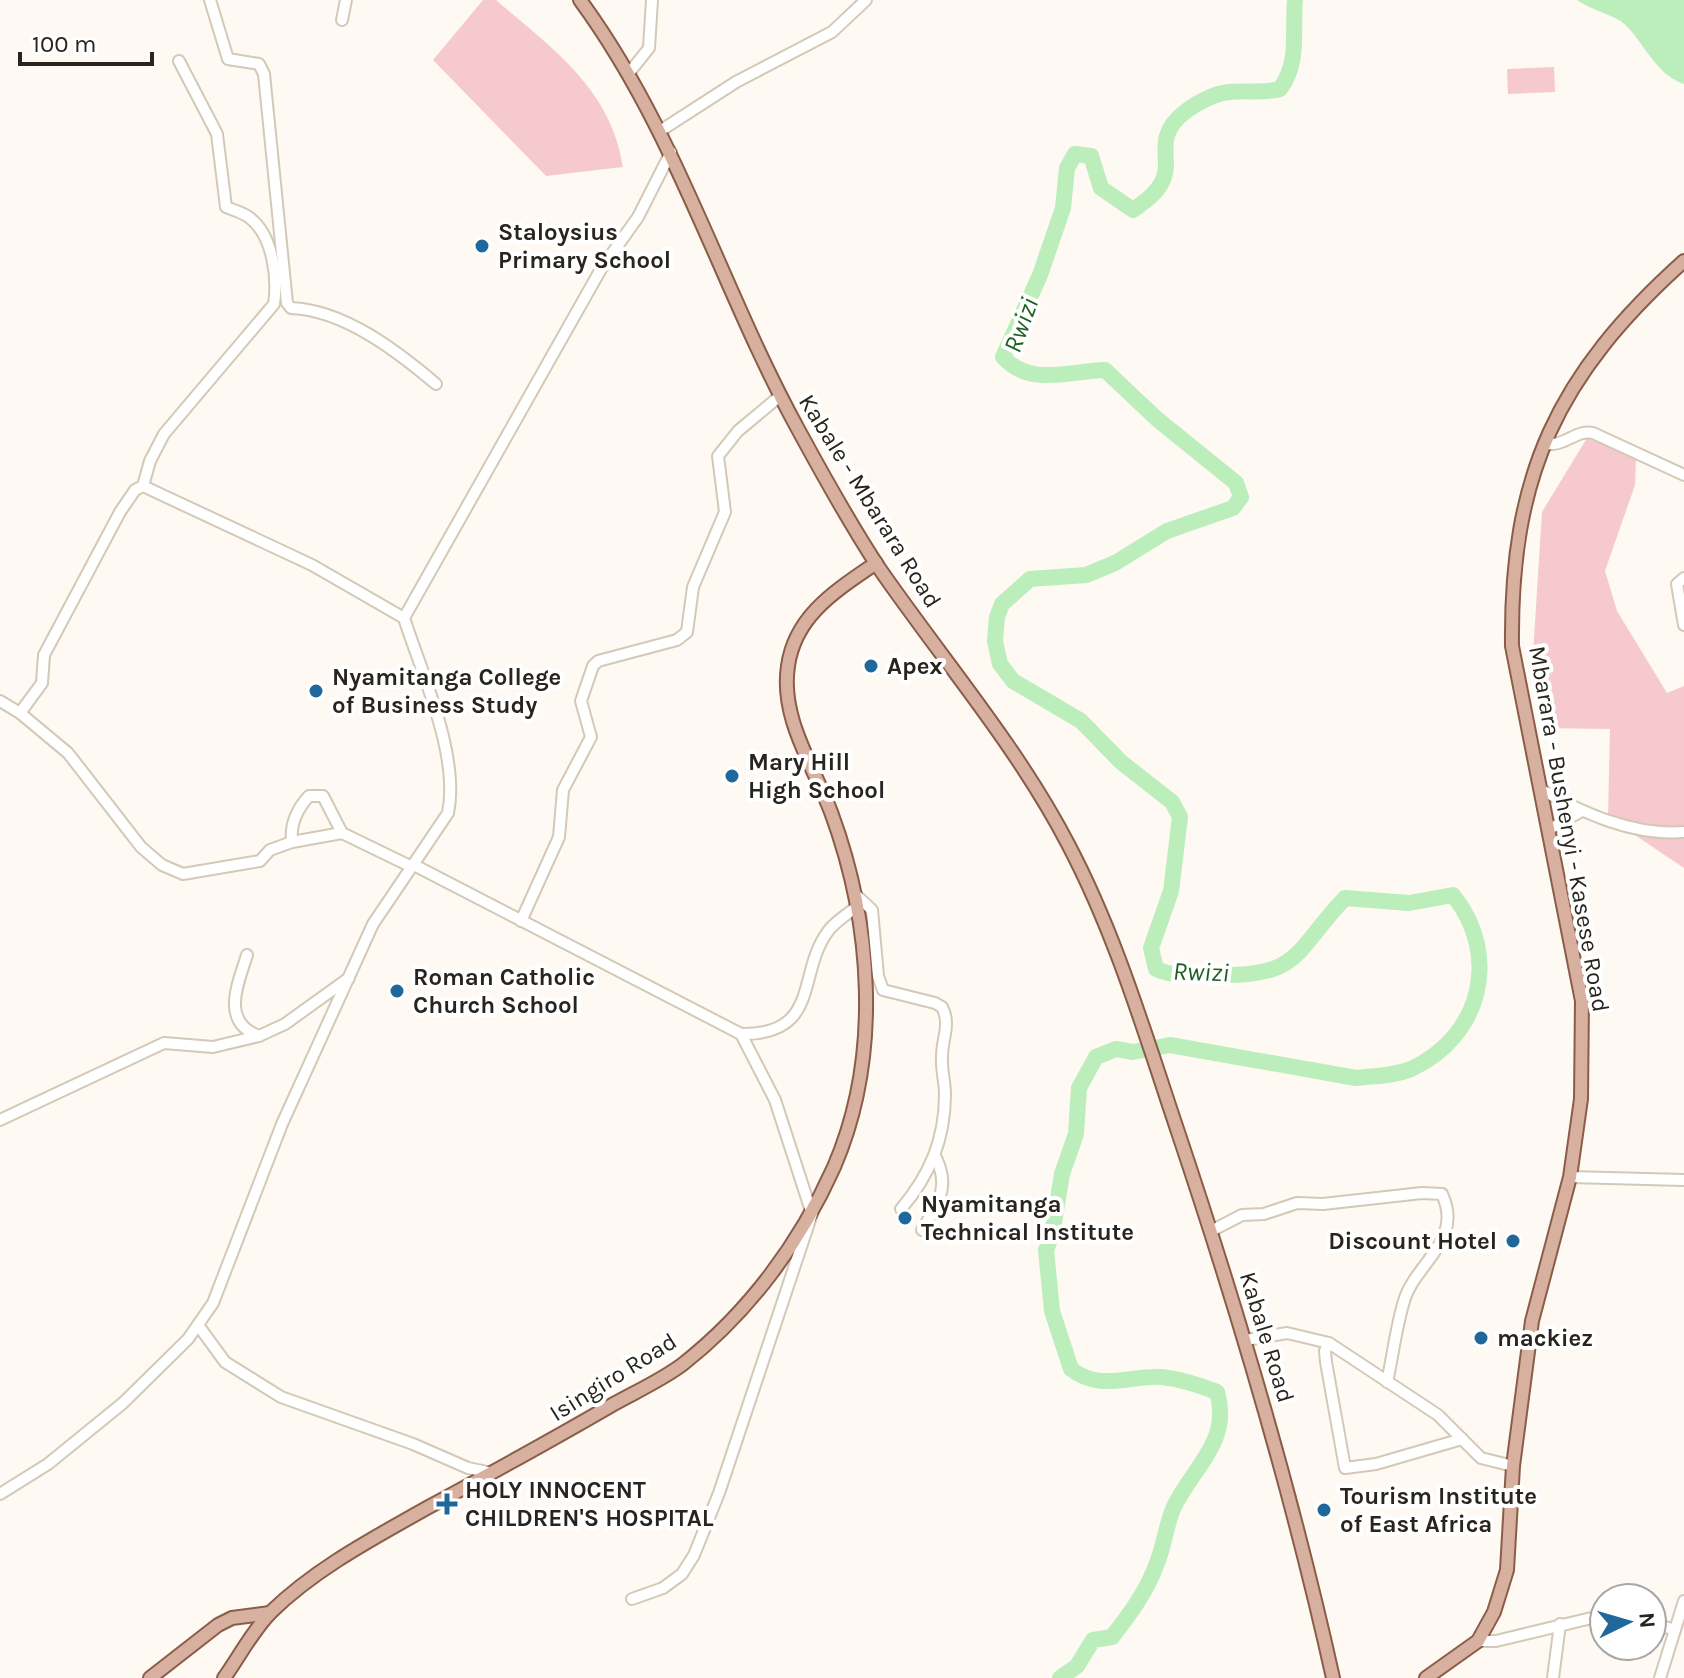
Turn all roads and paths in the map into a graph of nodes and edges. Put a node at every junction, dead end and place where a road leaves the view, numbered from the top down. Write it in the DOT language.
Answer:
graph roads {
  1 [pos="210,0"];
  2 [pos="346,0"];
  3 [pos="580,0"];
  4 [pos="652,0"];
  5 [pos="866,0"];
  6 [pos="342,20"];
  7 [pos="179,61"];
  8 [pos="629,73"];
  9 [pos="660,131"];
  10 [pos="671,152"];
  11 [pos="1684,261"];
  12 [pos="436,384"];
  13 [pos="780,396"];
  14 [pos="1544,444"];
  15 [pos="1684,475"];
  16 [pos="143,486"];
  17 [pos="876,563"];
  18 [pos="1684,578"];
  19 [pos="404,618"];
  20 [pos="1684,625"];
  21 [pos="0,701"];
  22 [pos="20,713"];
  23 [pos="1540,789"];
  24 [pos="1580,812"];
  25 [pos="1548,830"];
  26 [pos="1684,832"];
  27 [pos="342,833"];
  28 [pos="292,842"];
  29 [pos="413,866"];
  30 [pos="857,900"];
  31 [pos="521,921"];
  32 [pos="247,955"];
  33 [pos="349,978"];
  34 [pos="1139,1015"];
  35 [pos="741,1034"];
  36 [pos="259,1036"];
  37 [pos="0,1120"];
  38 [pos="935,1156"];
  39 [pos="1570,1177"];
  40 [pos="1684,1180"];
  41 [pos="901,1209"];
  42 [pos="812,1214"];
  43 [pos="922,1230"];
  44 [pos="1211,1231"];
  45 [pos="198,1325"];
  46 [pos="1246,1340"];
  47 [pos="1329,1343"];
  48 [pos="1387,1382"];
  49 [pos="1462,1439"];
  50 [pos="1513,1466"];
  51 [pos="492,1473"];
  52 [pos="0,1494"];
  53 [pos="632,1599"];
  54 [pos="1684,1601"];
  55 [pos="270,1613"];
  56 [pos="1588,1618"];
  57 [pos="1560,1624"];
  58 [pos="1668,1628"];
  59 [pos="1673,1629"];
  60 [pos="1482,1642"];
  61 [pos="1334,1676"];
  62 [pos="150,1678"];
  63 [pos="224,1678"];
  64 [pos="1426,1678"];
  65 [pos="1439,1678"];
  66 [pos="1553,1678"];
  67 [pos="1660,1678"];
  1 -- 12 [label="street"];
  2 -- 6 [label="street"];
  3 -- 8 [label="main road, Kabale - Mbarara Road"];
  4 -- 8 [label="street"];
  5 -- 9 [label="street"];
  7 -- 16 [label="street"];
  8 -- 9 [label="main road, Kabale - Mbarara Road"];
  9 -- 10 [label="main road, Kabale - Mbarara Road"];
  10 -- 13 [label="main road, Kabale - Mbarara Road"];
  10 -- 19 [label="street"];
  11 -- 14 [label="main road, Mbarara - Bushenyi - Kasese Road"];
  13 -- 17 [label="main road, Kabale - Mbarara Road"];
  13 -- 31 [label="street"];
  14 -- 15 [label="street"];
  14 -- 23 [label="main road, Mbarara - Bushenyi - Kasese Road"];
  16 -- 19 [label="street"];
  16 -- 22 [label="street"];
  17 -- 30 [label="main road, Isingiro Road"];
  17 -- 34 [label="main road, Kabale - Mbarara Road"];
  18 -- 20 [label="street"];
  19 -- 29 [label="street"];
  21 -- 22 [label="street"];
  22 -- 28 [label="street"];
  23 -- 24 [label="street"];
  23 -- 25 [label="main road, Mbarara - Bushenyi - Kasese Road"];
  24 -- 25 [label="street"];
  24 -- 26 [label="street"];
  25 -- 39 [label="main road, Mbarara - Bushenyi - Kasese Road"];
  27 -- 28 [label="street"];
  27 -- 28 [label="street"];
  27 -- 29 [label="street"];
  29 -- 31 [label="street"];
  29 -- 33 [label="street"];
  30 -- 35 [label="street"];
  30 -- 38 [label="street"];
  30 -- 42 [label="main road, Isingiro Road"];
  31 -- 35 [label="street"];
  32 -- 36 [label="street"];
  33 -- 36 [label="street"];
  33 -- 45 [label="street"];
  34 -- 44 [label="main road, Kabale Road"];
  35 -- 42 [label="street"];
  36 -- 37 [label="street"];
  38 -- 41 [label="street"];
  38 -- 43 [label="street"];
  39 -- 40 [label="street"];
  39 -- 50 [label="main road, Mbarara - Bushenyi - Kasese Road"];
  42 -- 51 [label="main road, Isingiro Road"];
  42 -- 53 [label="street"];
  44 -- 46 [label="main road, Kabale Road"];
  44 -- 48 [label="street"];
  45 -- 51 [label="street"];
  45 -- 52 [label="street"];
  46 -- 47 [label="street"];
  46 -- 61 [label="main road, Kabale Road"];
  47 -- 48 [label="street"];
  47 -- 49 [label="street"];
  48 -- 49 [label="street"];
  49 -- 50 [label="street"];
  50 -- 60 [label="main road, Mbarara - Bushenyi - Kasese Road"];
  51 -- 55 [label="main road, Isingiro Road"];
  54 -- 59 [label="street"];
  55 -- 62 [label="main road"];
  55 -- 63 [label="main road, Isingiro Road"];
  56 -- 57 [label="street"];
  57 -- 60 [label="street"];
  57 -- 66 [label="street"];
  58 -- 59 [label="street"];
  59 -- 67 [label="street"];
  60 -- 64 [label="main road"];
  60 -- 65 [label="main road, Mbarara - Bushenyi - Kasese Road"];
}
